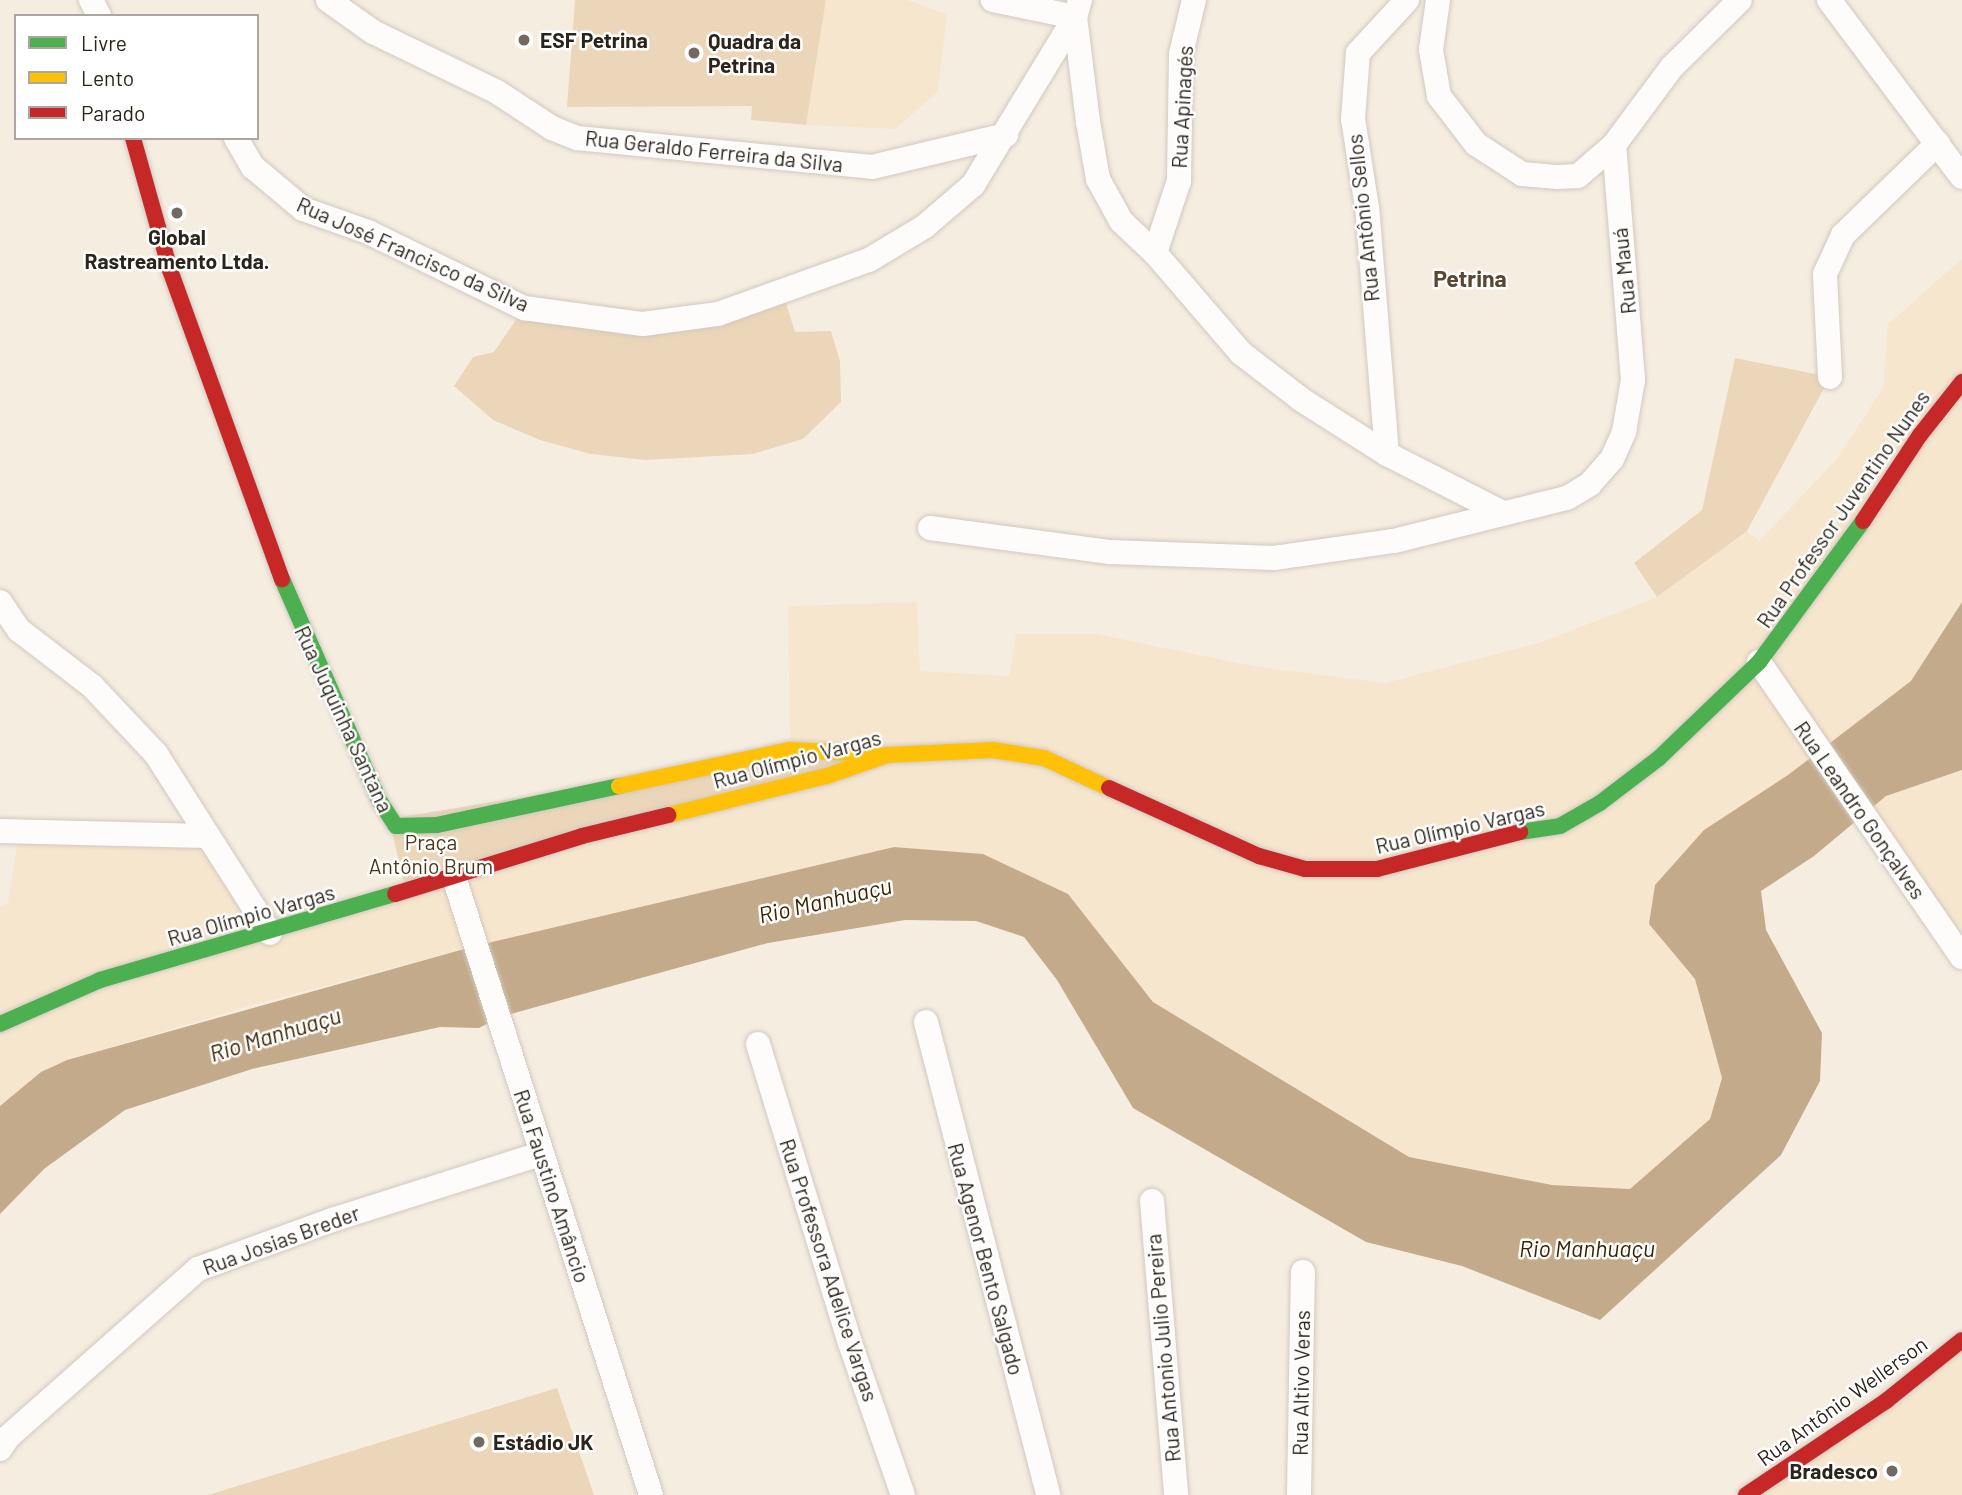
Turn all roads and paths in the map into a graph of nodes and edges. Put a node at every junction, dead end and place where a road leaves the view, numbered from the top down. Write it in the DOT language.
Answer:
graph roads {
  1 [pos="328,0"];
  2 [pos="993,0"];
  3 [pos="1194,0"];
  4 [pos="1407,0"];
  5 [pos="1438,0"];
  6 [pos="1740,0"];
  7 [pos="1829,0"];
  8 [pos="1077,9"];
  9 [pos="1006,135"];
  10 [pos="134,140"];
  11 [pos="237,140"];
  12 [pos="1938,143"];
  13 [pos="1614,145"];
  14 [pos="1962,177"];
  15 [pos="1155,253"];
  16 [pos="1830,377"];
  17 [pos="1962,382"];
  18 [pos="1387,454"];
  19 [pos="1503,513"];
  20 [pos="930,528"];
  21 [pos="0,602"];
  22 [pos="1759,662"];
  23 [pos="887,755"];
  24 [pos="0,831"];
  25 [pos="205,836"];
  26 [pos="454,877"];
  27 [pos="270,933"];
  28 [pos="1962,957"];
  29 [pos="926,1022"];
  30 [pos="0,1024"];
  31 [pos="758,1044"];
  32 [pos="540,1154"];
  33 [pos="1152,1201"];
  34 [pos="1303,1272"];
  35 [pos="1962,1340"];
  36 [pos="0,1449"];
  37 [pos="651,1495"];
  38 [pos="903,1495"];
  39 [pos="1048,1495"];
  40 [pos="1176,1495"];
  41 [pos="1299,1495"];
  42 [pos="1746,1495"];
  1 -- 9 [label="street, Rua Geraldo Ferreira da Silva"];
  2 -- 8 [label="street"];
  3 -- 15 [label="street, Rua Apinagés"];
  4 -- 18 [label="street, Rua Antônio Sellos"];
  5 -- 13 [label="street"];
  6 -- 13 [label="street"];
  7 -- 12 [label="street"];
  8 -- 9 [label="street, Rua José Francisco da Silva"];
  8 -- 15 [label="street"];
  9 -- 11 [label="street, Rua José Francisco da Silva"];
  10 -- 23 [label="street, Rua Juquinha Santana"];
  12 -- 14 [label="street"];
  12 -- 16 [label="street"];
  13 -- 19 [label="street, Rua Mauá"];
  15 -- 18 [label="street"];
  17 -- 22 [label="street, Rua Professor Juventino Nunes"];
  18 -- 19 [label="street"];
  19 -- 20 [label="street, Rua Mauá"];
  21 -- 25 [label="street"];
  22 -- 23 [label="street, Rua Olímpio Vargas"];
  22 -- 28 [label="street, Rua Leandro Gonçalves"];
  23 -- 26 [label="street, Rua Olímpio Vargas"];
  24 -- 25 [label="street"];
  25 -- 27 [label="street"];
  26 -- 27 [label="street, Rua Olímpio Vargas"];
  26 -- 32 [label="street, Rua Faustino Amâncio"];
  27 -- 30 [label="street, Rua Olímpio Vargas"];
  29 -- 39 [label="street, Rua Agenor Bento Salgado"];
  31 -- 38 [label="street, Rua Professora Adelice Vargas"];
  32 -- 36 [label="street, Rua Josias Breder"];
  32 -- 37 [label="street, Rua Faustino Amâncio"];
  33 -- 40 [label="street, Rua Antonio Julio Pereira"];
  34 -- 41 [label="street, Rua Altivo Veras"];
  35 -- 42 [label="street, Rua Antônio Wellerson"];
}
